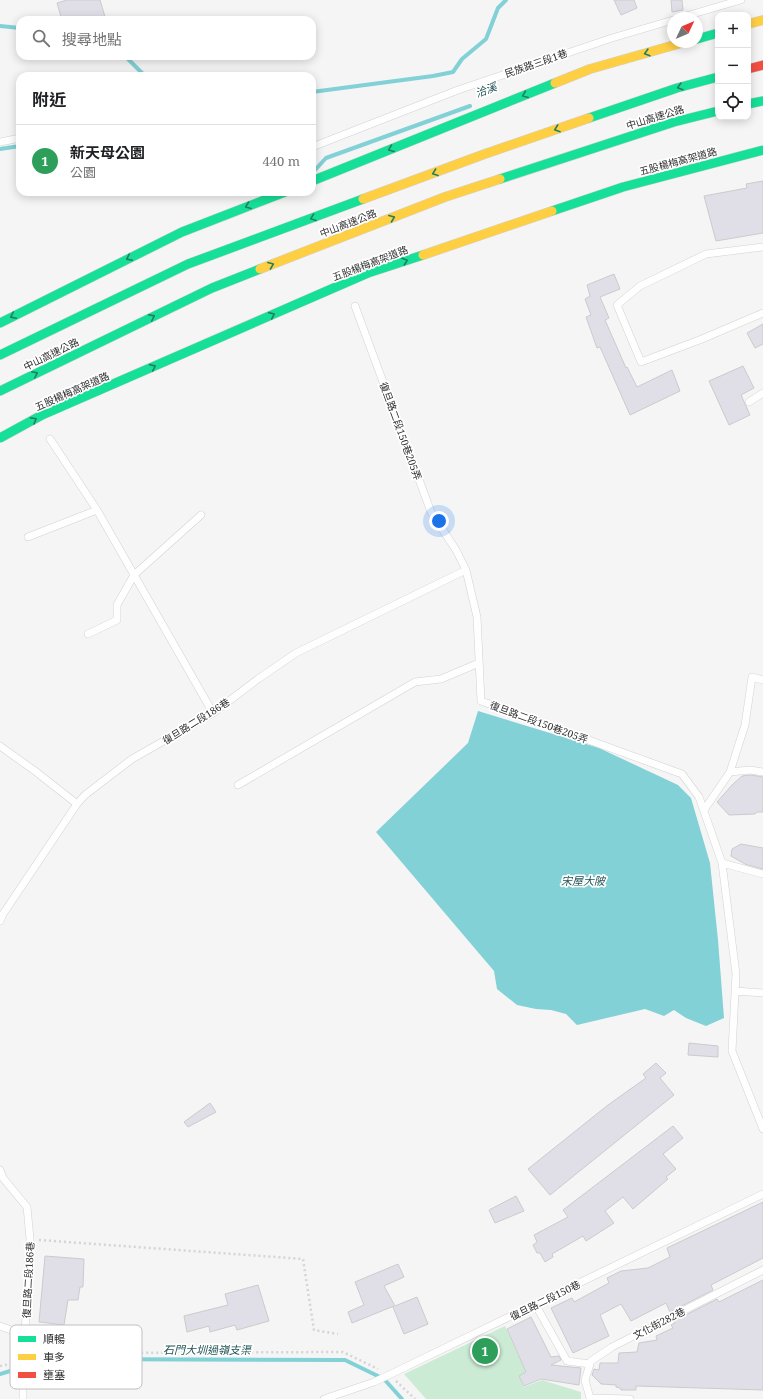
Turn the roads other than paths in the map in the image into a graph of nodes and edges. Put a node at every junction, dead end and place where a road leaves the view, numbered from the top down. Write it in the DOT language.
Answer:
graph roads {
  1 [pos="741,0"];
  2 [pos="700,12"];
  3 [pos="763,20"];
  4 [pos="667,22"];
  5 [pos="751,23"];
  6 [pos="715,34"];
  7 [pos="703,37"];
  8 [pos="667,47"];
  9 [pos="763,65"];
  10 [pos="751,68"];
  11 [pos="715,78"];
  12 [pos="763,101"];
  13 [pos="751,103"];
  14 [pos="715,113"];
  15 [pos="16,139"];
  16 [pos="0,142"];
  17 [pos="316,145"];
  18 [pos="763,150"];
  19 [pos="316,179"];
  20 [pos="275,196"];
  21 [pos="763,247"];
  22 [pos="355,306"];
  23 [pos="763,313"];
  24 [pos="0,323"];
  25 [pos="0,355"];
  26 [pos="0,391"];
  27 [pos="763,393"];
  28 [pos="749,402"];
  29 [pos="0,438"];
  30 [pos="50,439"];
  31 [pos="97,510"];
  32 [pos="201,515"];
  33 [pos="28,537"];
  34 [pos="466,570"];
  35 [pos="134,575"];
  36 [pos="88,634"];
  37 [pos="479,663"];
  38 [pos="763,680"];
  39 [pos="213,713"];
  40 [pos="0,746"];
  41 [pos="730,772"];
  42 [pos="763,772"];
  43 [pos="238,785"];
  44 [pos="77,804"];
  45 [pos="704,810"];
  46 [pos="722,863"];
  47 [pos="763,874"];
  48 [pos="0,921"];
  49 [pos="735,991"];
  50 [pos="763,992"];
  51 [pos="763,1129"];
  52 [pos="0,1170"];
  53 [pos="763,1194"];
  54 [pos="763,1270"];
  55 [pos="535,1304"];
  56 [pos="26,1325"];
  57 [pos="0,1326"];
  58 [pos="10,1330"];
  59 [pos="590,1364"];
  60 [pos="324,1399"];
  61 [pos="630,1399"];
  1 -- 2 [label="lane"];
  3 -- 5 [label="highway"];
  4 -- 17 [label="lane, 民族路三段1巷"];
  6 -- 7 [label="highway"];
  8 -- 19 [label="highway, one-way, bridge"];
  9 -- 10 [label="highway"];
  11 -- 25 [label="highway, 中山高速公路, one-way"];
  12 -- 13 [label="highway"];
  26 -- 14 [label="highway, 中山高速公路, one-way"];
  15 -- 16 [label="lane"];
  29 -- 18 [label="highway, 五股楊梅高架道路, one-way, bridge"];
  20 -- 24 [label="highway, one-way"];
  21 -- 23 [label="lane"];
  22 -- 34 [label="lane, 復旦路二段150巷205弄"];
  27 -- 28 [label="lane"];
  30 -- 31 [label="lane"];
  31 -- 33 [label="lane"];
  31 -- 35 [label="lane"];
  32 -- 35 [label="lane"];
  34 -- 37 [label="lane, 復旦路二段150巷205弄"];
  34 -- 39 [label="lane, 復旦路二段186巷"];
  35 -- 36 [label="lane"];
  35 -- 39 [label="lane"];
  37 -- 43 [label="lane"];
  37 -- 45 [label="lane, 復旦路二段150巷205弄"];
  38 -- 41 [label="lane"];
  39 -- 44 [label="lane, 復旦路二段186巷"];
  40 -- 44 [label="lane"];
  41 -- 42 [label="lane"];
  41 -- 45 [label="lane"];
  44 -- 48 [label="lane, 復旦路二段186巷"];
  45 -- 46 [label="lane, 復旦路二段150巷205弄"];
  46 -- 47 [label="lane"];
  46 -- 49 [label="lane, 復旦路二段150巷205弄"];
  49 -- 50 [label="lane"];
  49 -- 51 [label="lane, 復旦路二段150巷205弄"];
  52 -- 56 [label="lane, 復旦路二段186巷"];
  53 -- 55 [label="lane, 復旦路二段150巷"];
  54 -- 59 [label="lane, 文化街282巷"];
  55 -- 59 [label="lane"];
  55 -- 60 [label="lane, 復旦路二段150巷"];
  57 -- 58 [label="lane"];
  59 -- 61 [label="lane"];
}
